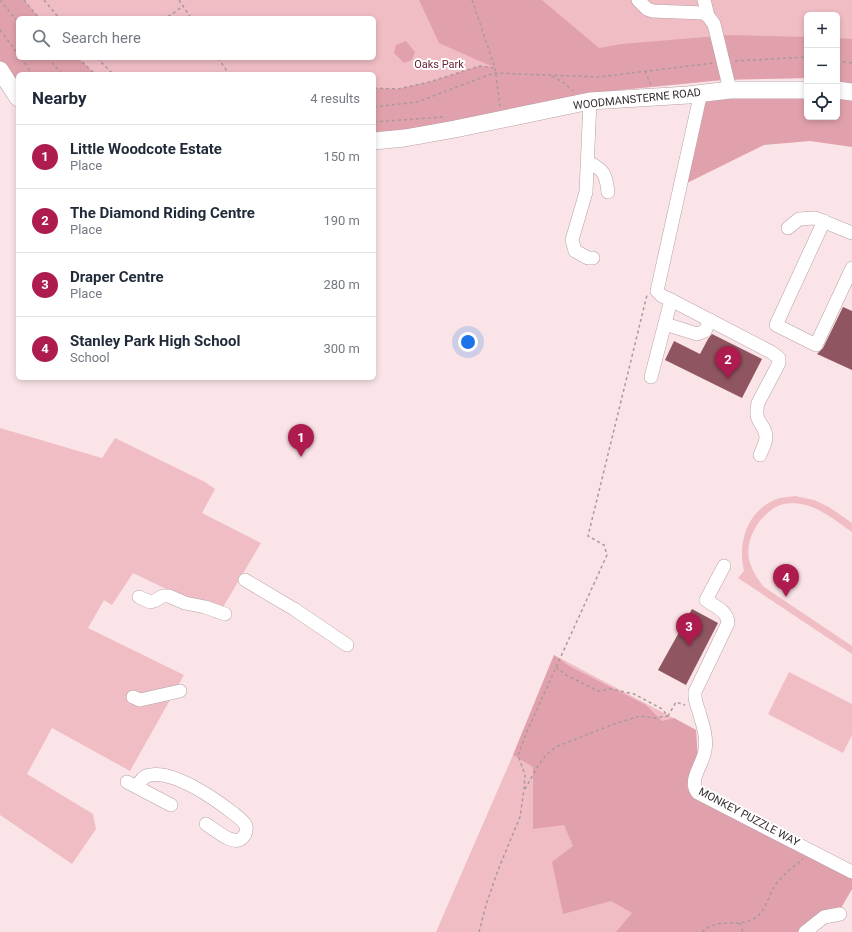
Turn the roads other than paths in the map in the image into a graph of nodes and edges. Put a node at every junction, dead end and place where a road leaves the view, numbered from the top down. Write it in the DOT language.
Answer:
graph roads {
  1 [pos="638,0"];
  2 [pos="704,0"];
  3 [pos="708,16"];
  4 [pos="0,70"];
  5 [pos="730,90"];
  6 [pos="804,90"];
  7 [pos="840,90"];
  8 [pos="701,92"];
  9 [pos="852,92"];
  10 [pos="16,95"];
  11 [pos="584,98"];
  12 [pos="376,141"];
  13 [pos="588,162"];
  14 [pos="608,192"];
  15 [pos="824,221"];
  16 [pos="788,228"];
  17 [pos="852,233"];
  18 [pos="592,258"];
  19 [pos="852,268"];
  20 [pos="671,300"];
  21 [pos="710,320"];
  22 [pos="665,324"];
  23 [pos="651,377"];
  24 [pos="760,455"];
  25 [pos="724,566"];
  26 [pos="245,580"];
  27 [pos="139,597"];
  28 [pos="225,614"];
  29 [pos="347,645"];
  30 [pos="180,691"];
  31 [pos="133,697"];
  32 [pos="171,805"];
  33 [pos="206,824"];
  34 [pos="852,872"];
  35 [pos="840,914"];
  36 [pos="805,932"];
  1 -- 3 [label="street"];
  2 -- 3 [label="street"];
  3 -- 5 [label="street"];
  4 -- 10 [label="main road"];
  5 -- 6 [label="main road, WOODMANSTERNE ROAD"];
  5 -- 8 [label="main road, WOODMANSTERNE ROAD"];
  7 -- 9 [label="main road"];
  8 -- 11 [label="main road, WOODMANSTERNE ROAD"];
  8 -- 20 [label="street"];
  11 -- 12 [label="main road, WOODMANSTERNE ROAD"];
  11 -- 13 [label="street"];
  13 -- 14 [label="street"];
  13 -- 18 [label="street"];
  15 -- 16 [label="street"];
  15 -- 17 [label="street"];
  15 -- 19 [label="street"];
  20 -- 21 [label="street"];
  20 -- 22 [label="street"];
  21 -- 22 [label="street"];
  21 -- 24 [label="street"];
  22 -- 23 [label="street"];
  25 -- 34 [label="street, MONKEY PUZZLE WAY"];
  26 -- 29 [label="street"];
  27 -- 28 [label="street"];
  30 -- 31 [label="street"];
  32 -- 33 [label="street"];
  35 -- 36 [label="street"];
}
